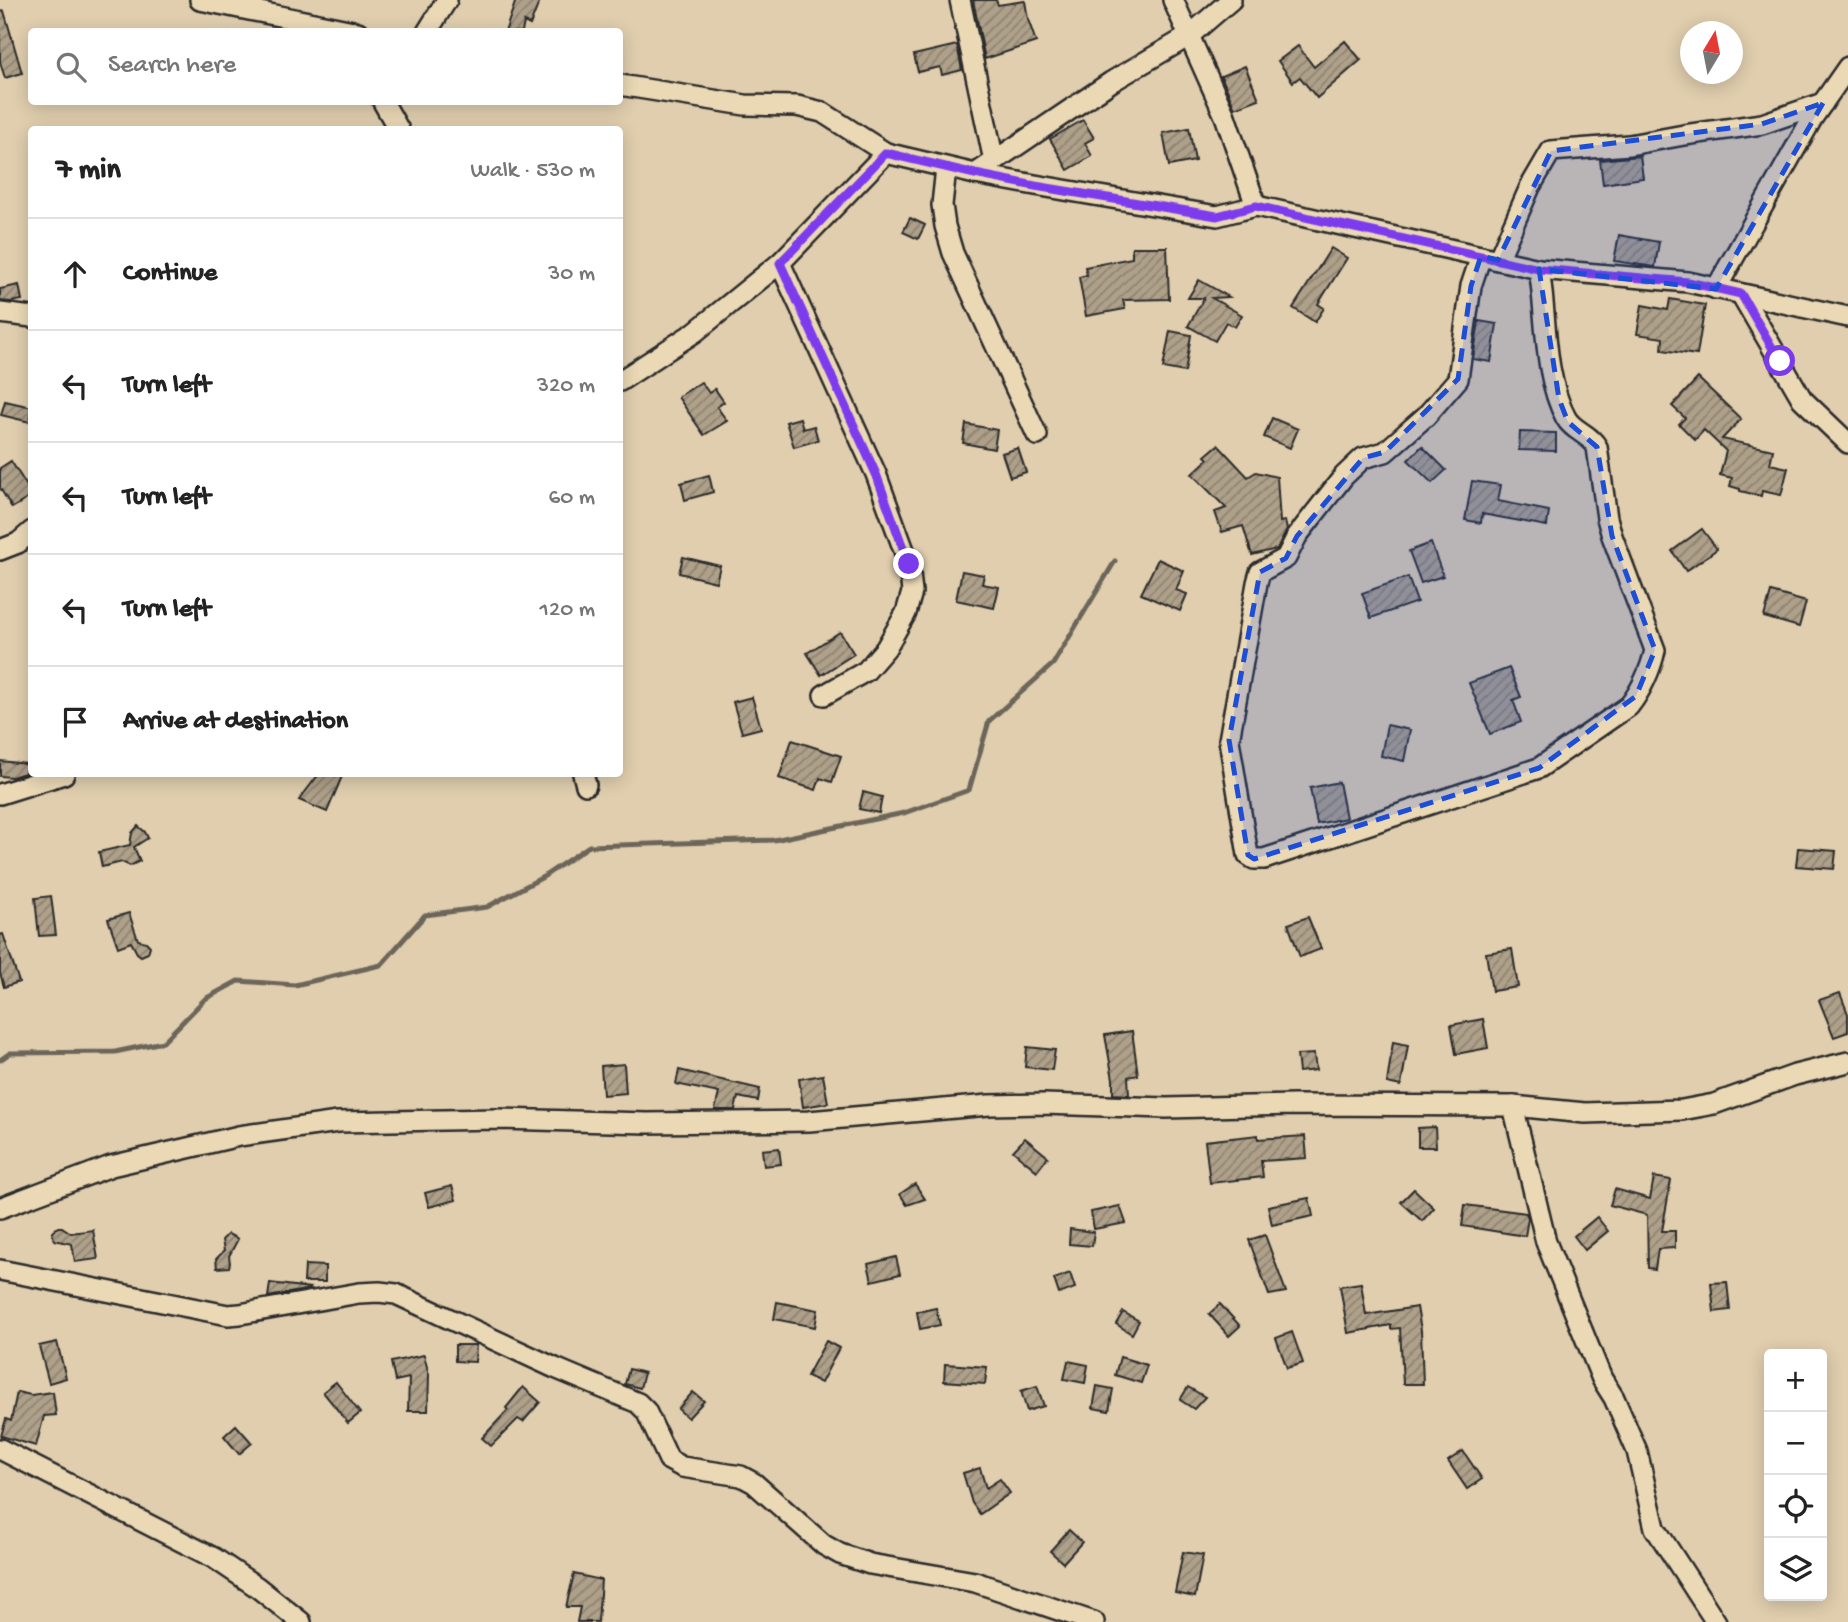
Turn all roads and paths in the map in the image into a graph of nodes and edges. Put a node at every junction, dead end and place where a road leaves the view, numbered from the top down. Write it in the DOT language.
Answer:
graph roads {
  1 [pos="200,0"];
  2 [pos="447,0"];
  3 [pos="960,0"];
  4 [pos="1173,0"];
  5 [pos="1231,0"];
  6 [pos="338,28"];
  7 [pos="430,28"];
  8 [pos="1189,36"];
  9 [pos="1848,67"];
  10 [pos="623,85"];
  11 [pos="1823,103"];
  12 [pos="385,105"];
  13 [pos="397,126"];
  14 [pos="886,153"];
  15 [pos="994,161"];
  16 [pos="946,168"];
  17 [pos="975,174"];
  18 [pos="1256,206"];
  19 [pos="1490,258"];
  20 [pos="780,263"];
  21 [pos="1539,269"];
  22 [pos="1716,289"];
  23 [pos="1741,294"];
  24 [pos="0,313"];
  25 [pos="28,316"];
  26 [pos="1848,317"];
  27 [pos="623,379"];
  28 [pos="1037,435"];
  29 [pos="1848,443"];
  30 [pos="28,534"];
  31 [pos="0,550"];
  32 [pos="824,695"];
  33 [pos="54,777"];
  34 [pos="0,794"];
  35 [pos="1848,1062"];
  36 [pos="1513,1106"];
  37 [pos="0,1208"];
  38 [pos="0,1270"];
  39 [pos="0,1449"];
  40 [pos="301,1622"];
  41 [pos="1094,1622"];
  42 [pos="1716,1622"];
  1 -- 6 [label="street"];
  2 -- 7 [label="street"];
  3 -- 15 [label="street"];
  4 -- 8 [label="street"];
  5 -- 8 [label="street"];
  8 -- 15 [label="street"];
  8 -- 18 [label="street"];
  9 -- 11 [label="street"];
  10 -- 14 [label="street"];
  11 -- 19 [label="street"];
  11 -- 22 [label="street"];
  12 -- 13 [label="street"];
  14 -- 16 [label="street"];
  14 -- 20 [label="street"];
  15 -- 17 [label="street"];
  16 -- 17 [label="street"];
  16 -- 28 [label="street"];
  17 -- 18 [label="street"];
  18 -- 19 [label="street"];
  19 -- 21 [label="street"];
  19 -- 21 [label="street"];
  20 -- 27 [label="street"];
  20 -- 32 [label="street"];
  21 -- 22 [label="street"];
  22 -- 23 [label="street"];
  23 -- 26 [label="street"];
  23 -- 29 [label="street"];
  24 -- 25 [label="street"];
  30 -- 31 [label="street"];
  33 -- 34 [label="street"];
  35 -- 36 [label="street"];
  36 -- 37 [label="street"];
  36 -- 42 [label="street"];
  38 -- 41 [label="street"];
  39 -- 40 [label="street"];
}
